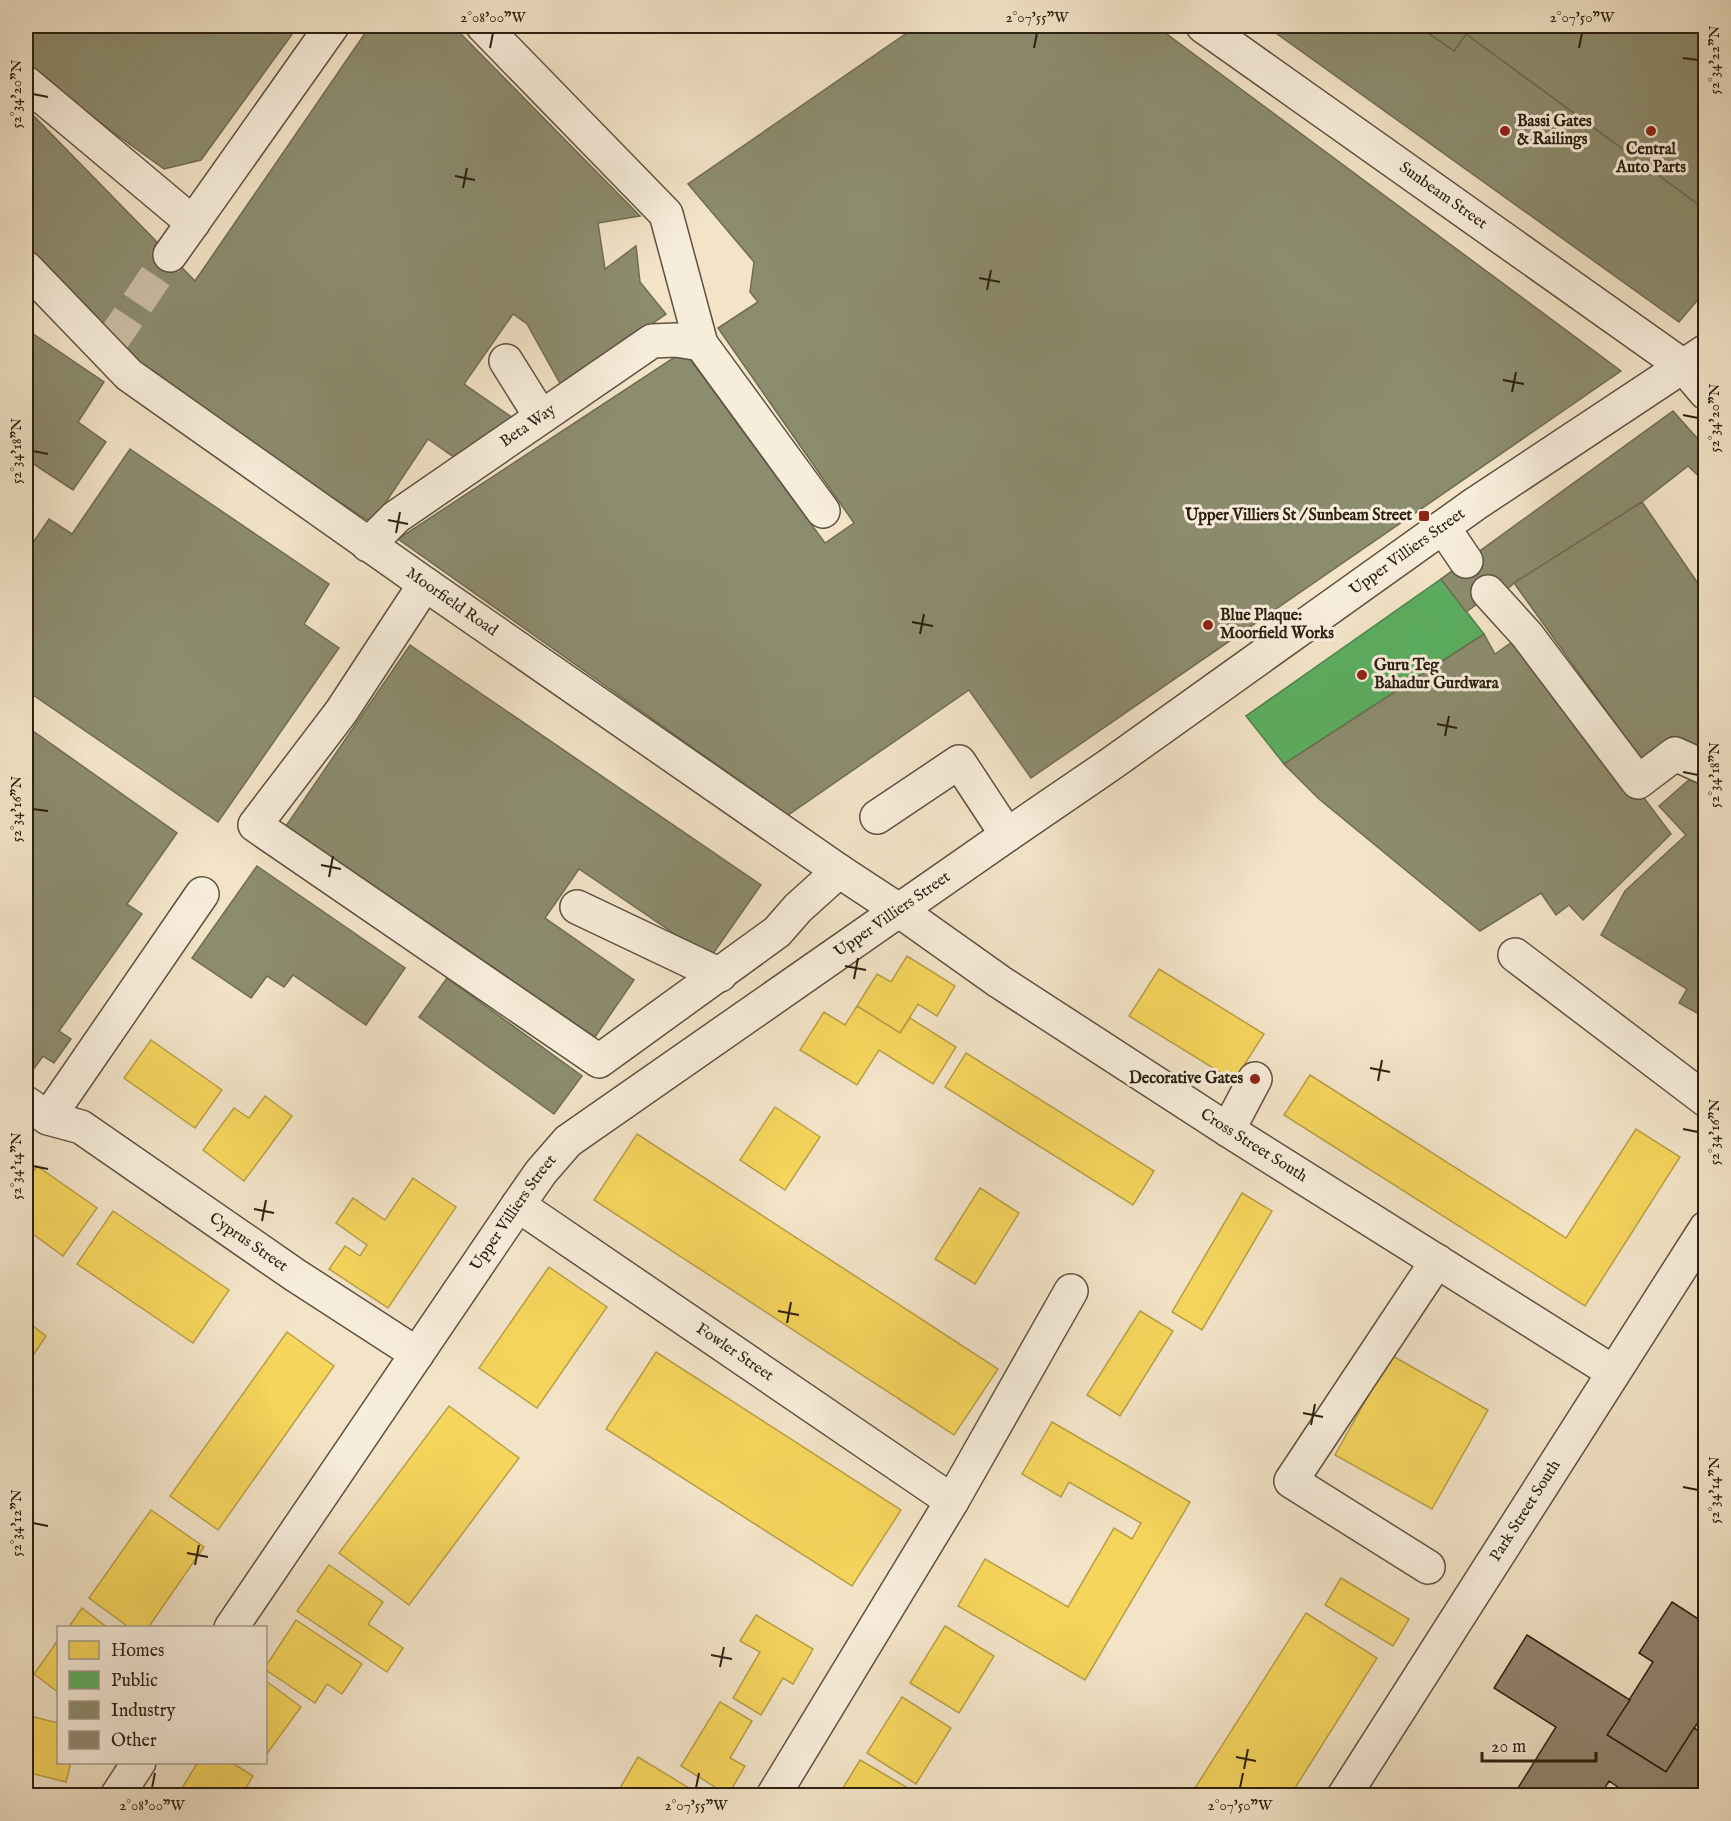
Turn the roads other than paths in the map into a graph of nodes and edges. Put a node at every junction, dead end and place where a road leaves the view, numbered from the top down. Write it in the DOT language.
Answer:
graph roads {
  1 [pos="332,26"];
  2 [pos="483,26"];
  3 [pos="1203,26"];
  4 [pos="26,83"];
  5 [pos="193,223"];
  6 [pos="170,255"];
  7 [pos="26,268"];
  8 [pos="700,344"];
  9 [pos="1694,358"];
  10 [pos="506,361"];
  11 [pos="1706,393"];
  12 [pos="541,417"];
  13 [pos="823,511"];
  14 [pos="1443,527"];
  15 [pos="368,544"];
  16 [pos="1466,561"];
  17 [pos="425,585"];
  18 [pos="1488,592"];
  19 [pos="1706,768"];
  20 [pos="877,817"];
  21 [pos="1007,835"];
  22 [pos="839,871"];
  23 [pos="202,894"];
  24 [pos="577,907"];
  25 [pos="900,911"];
  26 [pos="1515,955"];
  27 [pos="720,975"];
  28 [pos="1255,1079"];
  29 [pos="1706,1100"];
  30 [pos="37,1111"];
  31 [pos="1228,1130"];
  32 [pos="518,1205"];
  33 [pos="1706,1228"];
  34 [pos="1437,1261"];
  35 [pos="1071,1291"];
  36 [pos="417,1354"];
  37 [pos="1613,1372"];
  38 [pos="952,1501"];
  39 [pos="1428,1567"];
  40 [pos="232,1626"];
  41 [pos="139,1764"];
  42 [pos="117,1796"];
  43 [pos="773,1796"];
  44 [pos="1344,1796"];
  1 -- 5 [label="street"];
  2 -- 8 [label="street"];
  3 -- 9 [label="street, Sunbeam Street"];
  4 -- 5 [label="street"];
  5 -- 6 [label="street"];
  7 -- 15 [label="street, Moorfield Road"];
  8 -- 12 [label="street, Beta Way"];
  8 -- 13 [label="street"];
  9 -- 11 [label="street, Sunbeam Street"];
  9 -- 14 [label="street, Upper Villiers Street"];
  10 -- 12 [label="street"];
  12 -- 15 [label="street, Beta Way"];
  14 -- 16 [label="street"];
  14 -- 21 [label="street, Upper Villiers Street"];
  15 -- 17 [label="street, Moorfield Road"];
  17 -- 22 [label="street, Moorfield Road"];
  17 -- 27 [label="street"];
  18 -- 19 [label="street"];
  20 -- 21 [label="street"];
  21 -- 25 [label="street, Upper Villiers Street"];
  22 -- 25 [label="street, Moorfield Road"];
  22 -- 27 [label="street"];
  23 -- 30 [label="street"];
  24 -- 27 [label="street"];
  25 -- 31 [label="street, Cross Street South"];
  25 -- 32 [label="street, Upper Villiers Street"];
  26 -- 29 [label="street"];
  28 -- 31 [label="street"];
  30 -- 36 [label="street, Cyprus Street"];
  31 -- 34 [label="street, Cross Street South"];
  32 -- 36 [label="street, Upper Villiers Street"];
  32 -- 38 [label="street, Fowler Street"];
  33 -- 37 [label="street, Park Street South"];
  34 -- 37 [label="street, Cross Street South"];
  34 -- 39 [label="street"];
  35 -- 38 [label="street"];
  36 -- 40 [label="street, Upper Villiers Street"];
  37 -- 44 [label="street, Park Street South"];
  38 -- 43 [label="street"];
  41 -- 42 [label="street"];
}
